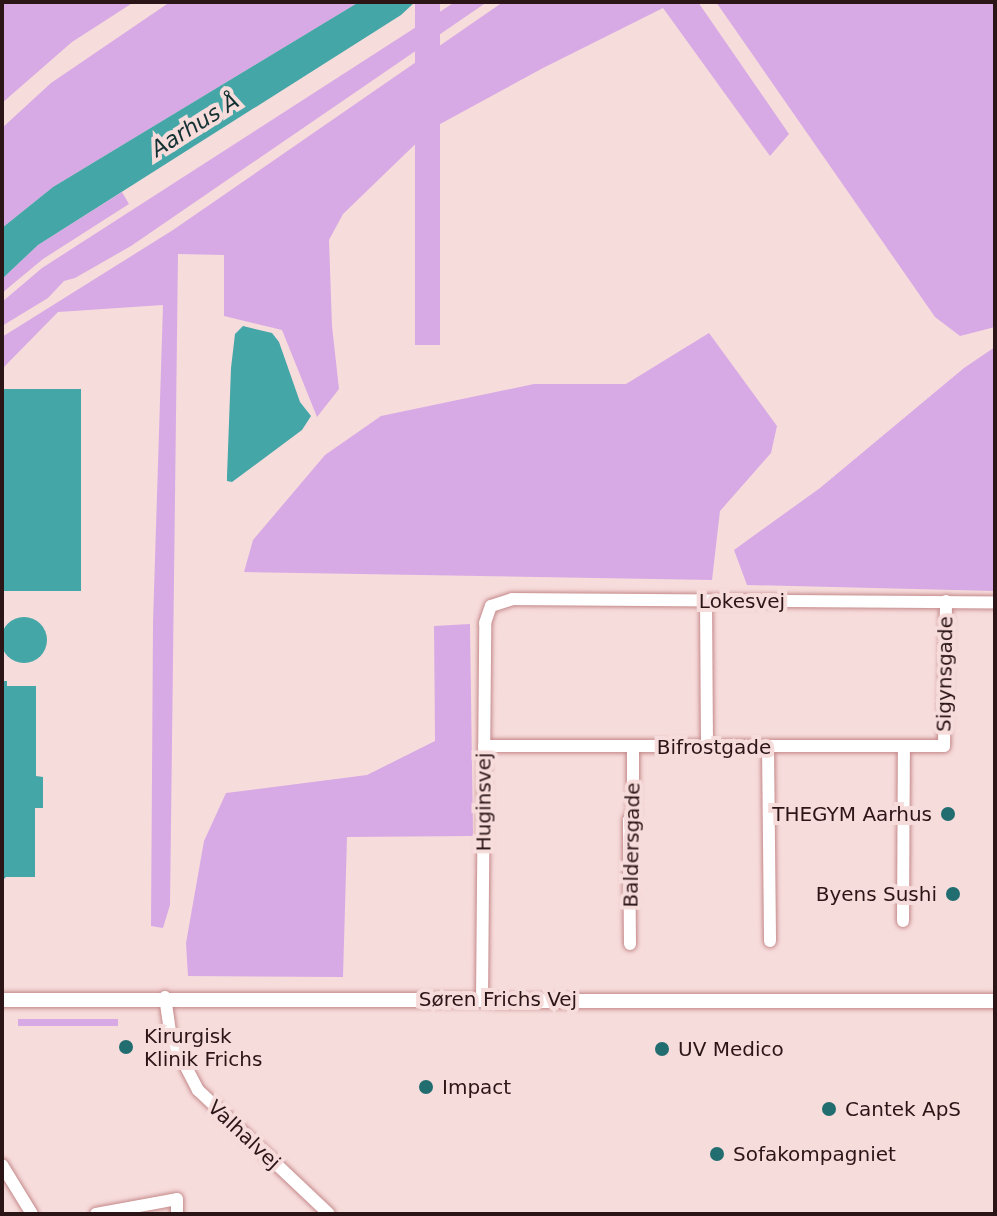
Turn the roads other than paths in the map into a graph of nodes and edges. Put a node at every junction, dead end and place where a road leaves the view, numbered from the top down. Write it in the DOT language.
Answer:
graph roads {
  1 [pos="706,601"];
  2 [pos="946,601"];
  3 [pos="995,602"];
  4 [pos="491,606"];
  5 [pos="484,746"];
  6 [pos="904,746"];
  7 [pos="944,746"];
  8 [pos="633,747"];
  9 [pos="707,747"];
  10 [pos="768,747"];
  11 [pos="903,921"];
  12 [pos="770,941"];
  13 [pos="630,944"];
  14 [pos="165,997"];
  15 [pos="482,999"];
  16 [pos="2,1000"];
  17 [pos="995,1001"];
  18 [pos="2,1165"];
  19 [pos="32,1214"];
  20 [pos="96,1214"];
  21 [pos="177,1214"];
  22 [pos="329,1214"];
  1 -- 2 [label="street, Lokesvej"];
  1 -- 4 [label="street, Lokesvej"];
  1 -- 9 [label="street"];
  2 -- 3 [label="street, Lokesvej"];
  2 -- 7 [label="street, Sigynsgade"];
  4 -- 5 [label="street, Huginsvej"];
  5 -- 8 [label="street, Bifrostgade"];
  5 -- 15 [label="street, Huginsvej"];
  6 -- 7 [label="street, Bifrostgade"];
  6 -- 10 [label="street, Bifrostgade"];
  6 -- 11 [label="street"];
  8 -- 9 [label="street, Bifrostgade"];
  8 -- 13 [label="street, Baldersgade"];
  9 -- 10 [label="street, Bifrostgade"];
  10 -- 12 [label="street"];
  14 -- 15 [label="street, Søren Frichs Vej"];
  14 -- 16 [label="street, Søren Frichs Vej"];
  14 -- 22 [label="street, Valhalvej"];
  15 -- 17 [label="street, Søren Frichs Vej"];
  18 -- 19 [label="street"];
  20 -- 21 [label="street"];
}
